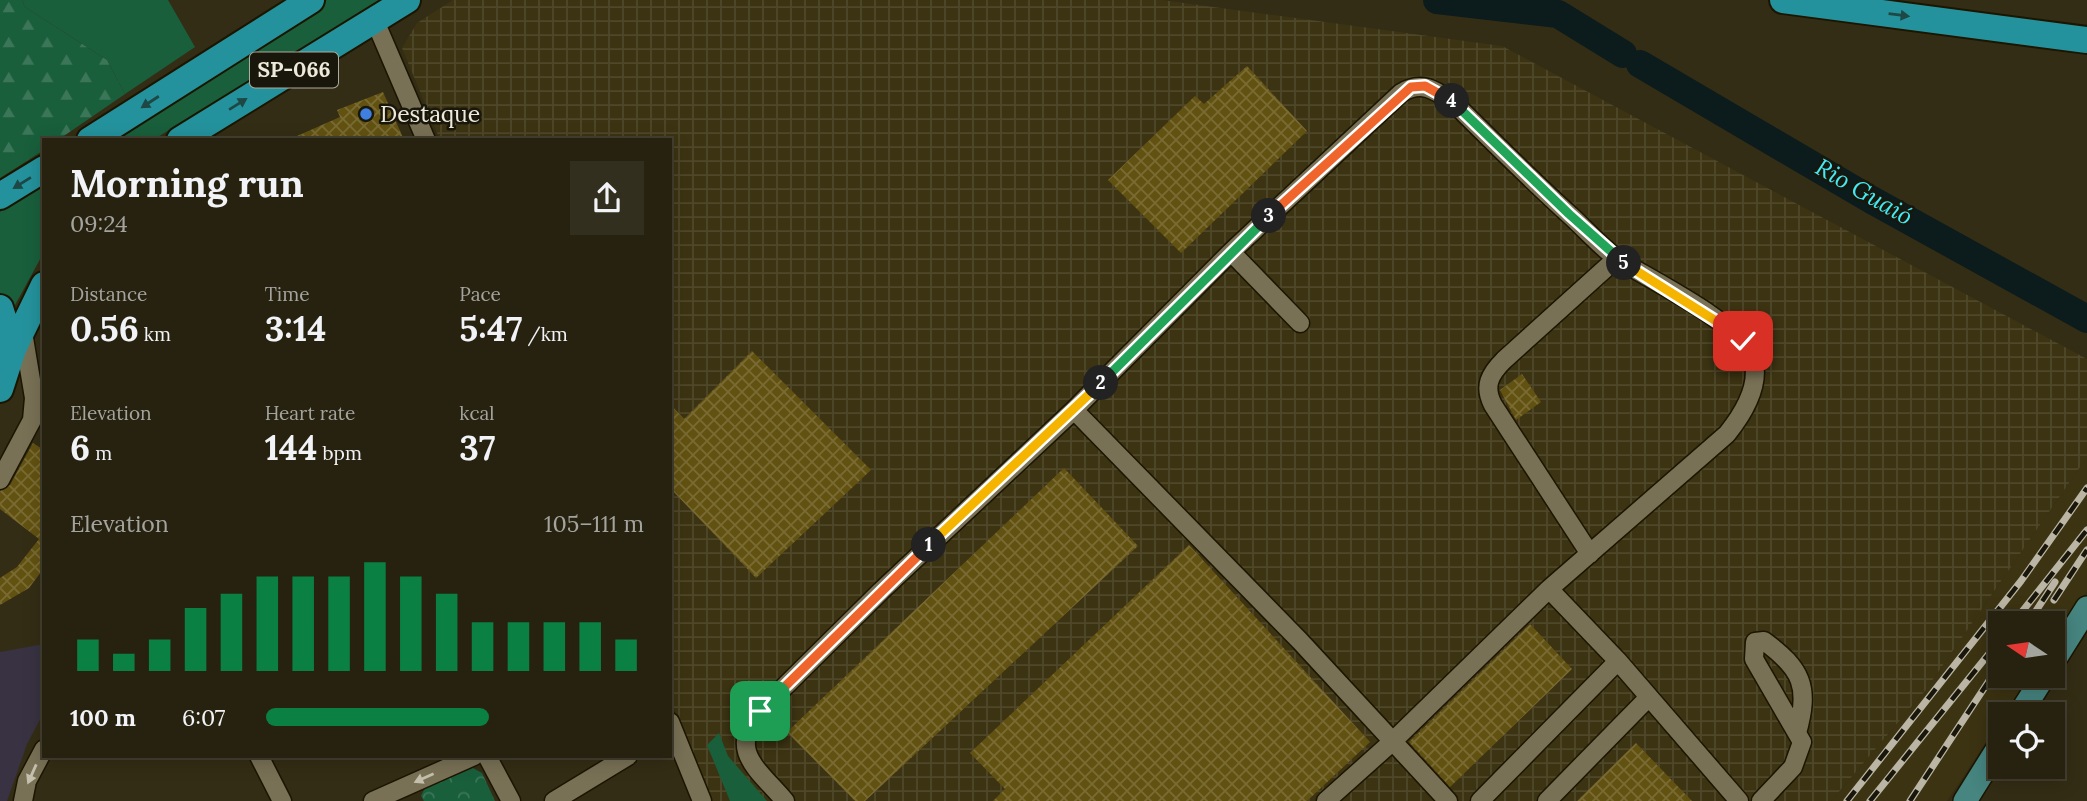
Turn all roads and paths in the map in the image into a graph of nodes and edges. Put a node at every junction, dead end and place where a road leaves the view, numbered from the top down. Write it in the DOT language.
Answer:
graph roads {
  1 [pos="311,0"];
  2 [pos="407,0"];
  3 [pos="1783,0"];
  4 [pos="375,21"];
  5 [pos="2087,40"];
  6 [pos="93,138"];
  7 [pos="183,138"];
  8 [pos="425,138"];
  9 [pos="42,170"];
  10 [pos="0,196"];
  11 [pos="1231,252"];
  12 [pos="1617,258"];
  13 [pos="42,289"];
  14 [pos="0,308"];
  15 [pos="1300,323"];
  16 [pos="18,338"];
  17 [pos="0,389"];
  18 [pos="1074,410"];
  19 [pos="0,480"];
  20 [pos="1590,554"];
  21 [pos="1549,589"];
  22 [pos="2087,608"];
  23 [pos="2065,643"];
  24 [pos="1618,661"];
  25 [pos="1649,697"];
  26 [pos="672,729"];
  27 [pos="1797,733"];
  28 [pos="1392,742"];
  29 [pos="42,753"];
  30 [pos="260,758"];
  31 [pos="470,758"];
  32 [pos="488,758"];
  33 [pos="625,758"];
  34 [pos="1988,764"];
  35 [pos="23,801"];
  36 [pos="282,801"];
  37 [pos="373,801"];
  38 [pos="511,801"];
  39 [pos="554,801"];
  40 [pos="702,801"];
  41 [pos="785,801"];
  42 [pos="1326,801"];
  43 [pos="1448,801"];
  44 [pos="1480,801"];
  45 [pos="1547,801"];
  46 [pos="1739,801"];
  47 [pos="1761,801"];
  48 [pos="1965,801"];
  1 -- 6 [label="highway, SP-066, one-way"];
  2 -- 4 [label="highway, SP-066"];
  3 -- 5 [label="highway, one-way"];
  7 -- 4 [label="highway, SP-066, one-way"];
  4 -- 8 [label="street"];
  9 -- 10 [label="highway, one-way"];
  11 -- 12 [label="street"];
  11 -- 15 [label="street"];
  11 -- 18 [label="street"];
  12 -- 20 [label="street"];
  12 -- 20 [label="street"];
  13 -- 16 [label="highway"];
  14 -- 16 [label="highway"];
  16 -- 17 [label="highway"];
  16 -- 19 [label="street"];
  18 -- 28 [label="street"];
  18 -- 41 [label="street"];
  20 -- 21 [label="street"];
  21 -- 24 [label="street"];
  21 -- 28 [label="street"];
  22 -- 23 [label="main road"];
  24 -- 25 [label="street"];
  24 -- 44 [label="street"];
  25 -- 45 [label="street"];
  25 -- 46 [label="street"];
  26 -- 40 [label="street"];
  27 -- 27 [label="street"];
  27 -- 47 [label="street"];
  28 -- 42 [label="street"];
  28 -- 43 [label="street"];
  29 -- 35 [label="street, one-way"];
  30 -- 36 [label="street"];
  31 -- 37 [label="street, one-way"];
  32 -- 38 [label="street"];
  33 -- 39 [label="street"];
  34 -- 48 [label="main road"];
}
